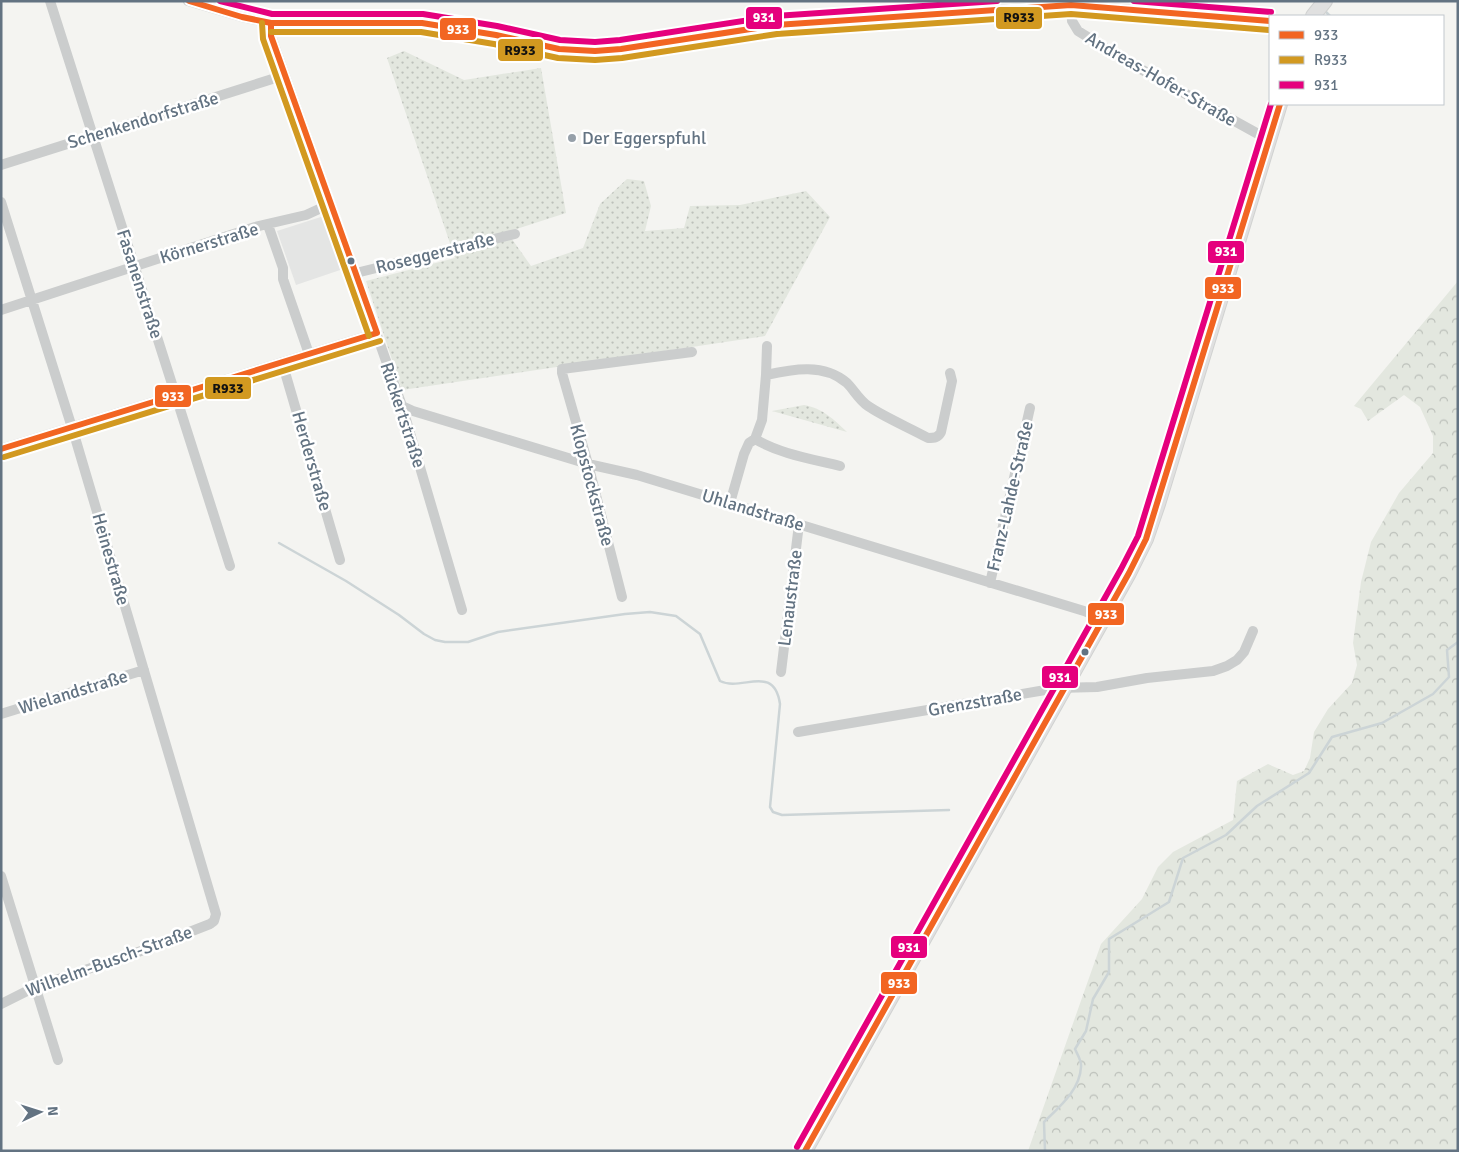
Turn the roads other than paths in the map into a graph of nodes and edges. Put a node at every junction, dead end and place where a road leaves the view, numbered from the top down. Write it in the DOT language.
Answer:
graph roads {
  1 [pos="50,1"];
  2 [pos="188,1"];
  3 [pos="1055,4"];
  4 [pos="1071,5"];
  5 [pos="1269,22"];
  6 [pos="271,23"];
  7 [pos="285,75"];
  8 [pos="1280,105"];
  9 [pos="92,135"];
  10 [pos="1269,140"];
  11 [pos="1,165"];
  12 [pos="1,202"];
  13 [pos="330,204"];
  14 [pos="268,225"];
  15 [pos="515,234"];
  16 [pos="134,266"];
  17 [pos="356,273"];
  18 [pos="33,300"];
  19 [pos="1,310"];
  20 [pos="376,333"];
  21 [pos="767,346"];
  22 [pos="692,352"];
  23 [pos="309,354"];
  24 [pos="282,362"];
  25 [pos="950,373"];
  26 [pos="766,375"];
  27 [pos="176,395"];
  28 [pos="402,406"];
  29 [pos="1030,408"];
  30 [pos="72,426"];
  31 [pos="756,439"];
  32 [pos="1,448"];
  33 [pos="588,464"];
  34 [pos="840,466"];
  35 [pos="730,503"];
  36 [pos="799,524"];
  37 [pos="340,560"];
  38 [pos="230,566"];
  39 [pos="990,583"];
  40 [pos="622,598"];
  41 [pos="462,610"];
  42 [pos="1103,619"];
  43 [pos="1253,631"];
  44 [pos="144,670"];
  45 [pos="781,672"];
  46 [pos="1064,688"];
  47 [pos="1,714"];
  48 [pos="798,732"];
  49 [pos="1,876"];
  50 [pos="215,918"];
  51 [pos="35,987"];
  52 [pos="1,1004"];
  53 [pos="58,1060"];
  54 [pos="805,1151"];
  1 -- 9 [label="street, Fasanenstraße"];
  2 -- 6 [label="street"];
  3 -- 4 [label="street"];
  3 -- 6 [label="street"];
  4 -- 5 [label="street"];
  4 -- 10 [label="street, Andreas-Hofer-Straße"];
  6 -- 7 [label="street, Rückertstraße"];
  7 -- 9 [label="street, Schenkendorfstraße"];
  7 -- 13 [label="street, Rückertstraße"];
  8 -- 10 [label="main road"];
  9 -- 11 [label="street, Schenkendorfstraße"];
  9 -- 16 [label="street, Fasanenstraße"];
  10 -- 42 [label="main road"];
  12 -- 18 [label="street, Heinestraße"];
  13 -- 14 [label="street, Körnerstraße"];
  13 -- 17 [label="street, Rückertstraße"];
  14 -- 16 [label="street, Körnerstraße"];
  14 -- 23 [label="street"];
  15 -- 17 [label="street, Roseggerstraße"];
  16 -- 18 [label="street, Körnerstraße"];
  16 -- 27 [label="street, Fasanenstraße"];
  17 -- 20 [label="street, Rückertstraße"];
  18 -- 19 [label="street, Körnerstraße"];
  18 -- 30 [label="street, Heinestraße"];
  20 -- 23 [label="street"];
  20 -- 28 [label="street, Rückertstraße"];
  21 -- 26 [label="street"];
  22 -- 33 [label="street, Klopstockstraße"];
  23 -- 24 [label="street"];
  24 -- 27 [label="street"];
  24 -- 37 [label="street, Herderstraße"];
  25 -- 26 [label="street"];
  26 -- 31 [label="street"];
  27 -- 30 [label="street"];
  27 -- 38 [label="street, Fasanenstraße"];
  28 -- 33 [label="street, Uhlandstraße"];
  28 -- 41 [label="street, Rückertstraße"];
  29 -- 39 [label="street, Franz-Lahde-Straße"];
  30 -- 32 [label="street"];
  30 -- 44 [label="street, Heinestraße"];
  31 -- 34 [label="street"];
  31 -- 35 [label="street"];
  33 -- 35 [label="street, Uhlandstraße"];
  33 -- 40 [label="street, Klopstockstraße"];
  35 -- 36 [label="street, Uhlandstraße"];
  36 -- 39 [label="street, Uhlandstraße"];
  36 -- 45 [label="street, Lenaustraße"];
  39 -- 42 [label="street, Uhlandstraße"];
  42 -- 46 [label="main road"];
  43 -- 46 [label="street, Grenzstraße"];
  44 -- 47 [label="street, Wielandstraße"];
  44 -- 50 [label="street, Heinestraße"];
  46 -- 48 [label="street, Grenzstraße"];
  46 -- 54 [label="main road"];
  49 -- 51 [label="street"];
  50 -- 51 [label="street, Wilhelm-Busch-Straße"];
  51 -- 52 [label="street, Wilhelm-Busch-Straße"];
  51 -- 53 [label="street"];
}
